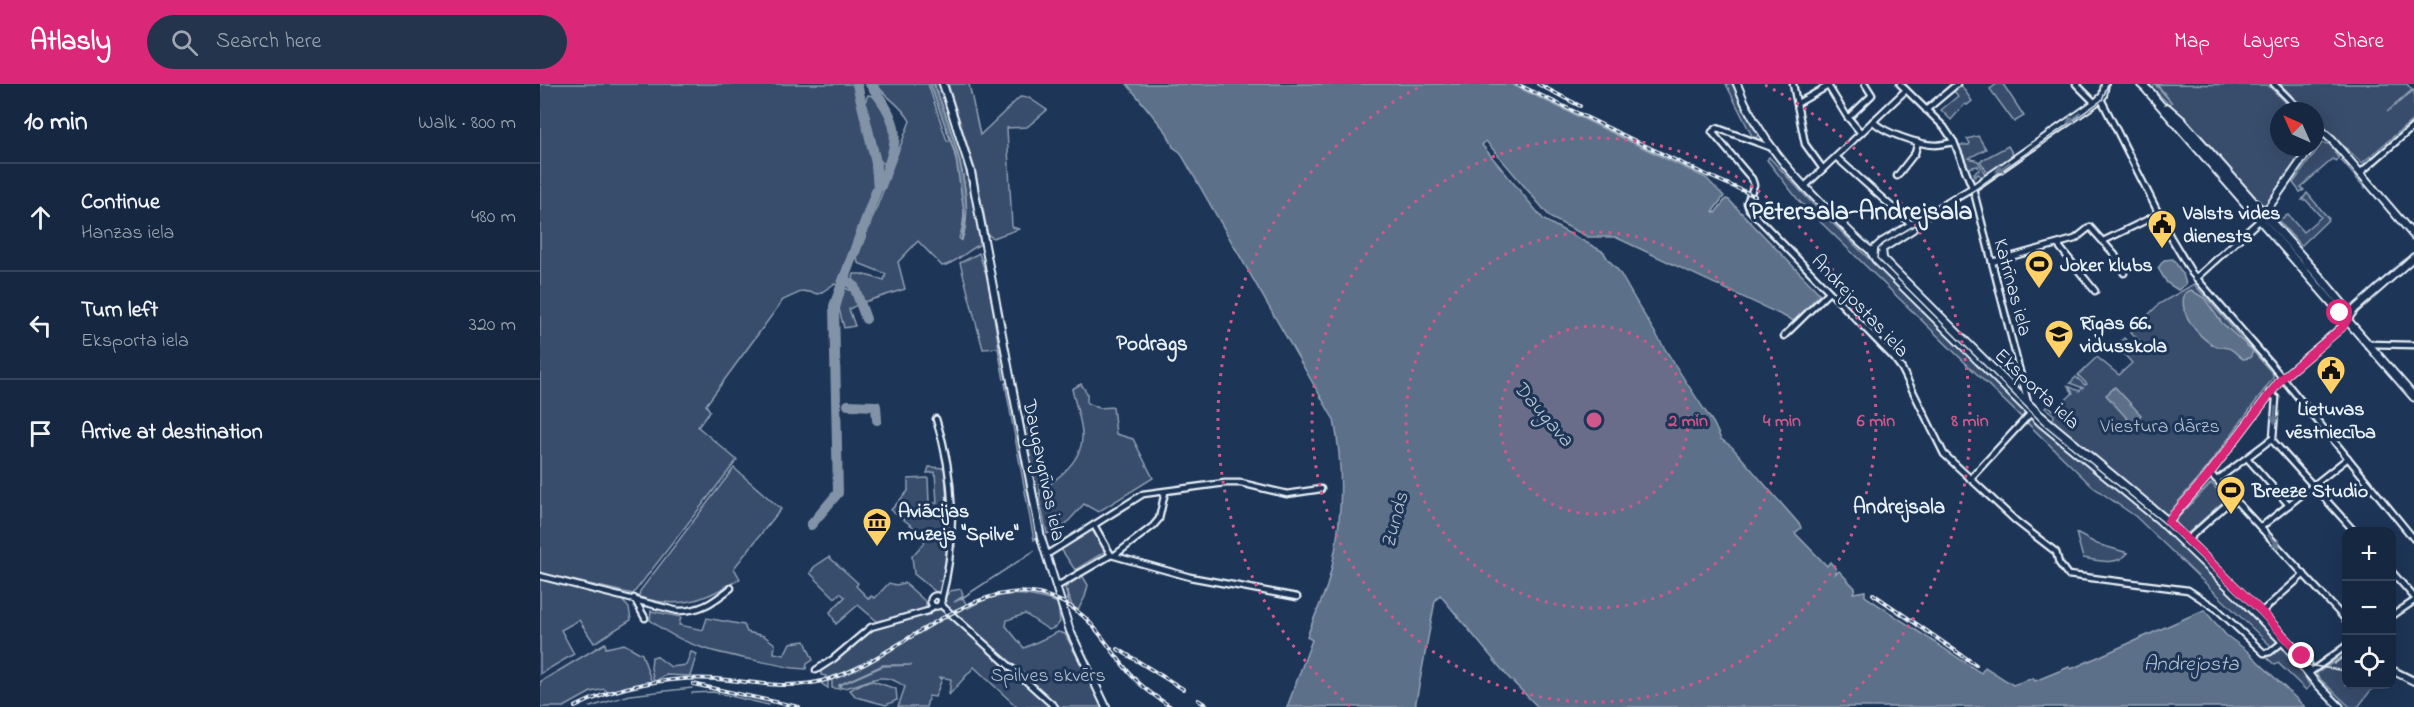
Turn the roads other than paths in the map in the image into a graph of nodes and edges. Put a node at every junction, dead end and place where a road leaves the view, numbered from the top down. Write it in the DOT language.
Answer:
graph roads {
  1 [pos="943,84"];
  2 [pos="1793,84"];
  3 [pos="1865,84"];
  4 [pos="1900,84"];
  5 [pos="1957,84"];
  6 [pos="2076,84"];
  7 [pos="2105,84"];
  8 [pos="2141,84"];
  9 [pos="2274,84"];
  10 [pos="1827,85"];
  11 [pos="1740,86"];
  12 [pos="1950,86"];
  13 [pos="1906,90"];
  14 [pos="2098,101"];
  15 [pos="2292,102"];
  16 [pos="1798,103"];
  17 [pos="1926,110"];
  18 [pos="1848,118"];
  19 [pos="1873,121"];
  20 [pos="2414,126"];
  21 [pos="1861,133"];
  22 [pos="2324,133"];
  23 [pos="1918,141"];
  24 [pos="1954,142"];
  25 [pos="1772,148"];
  26 [pos="2305,156"];
  27 [pos="1836,157"];
  28 [pos="1823,169"];
  29 [pos="2360,173"];
  30 [pos="1897,176"];
  31 [pos="1804,186"];
  32 [pos="1972,189"];
  33 [pos="2160,214"];
  34 [pos="2262,217"];
  35 [pos="1911,224"];
  36 [pos="2414,236"];
  37 [pos="2103,241"];
  38 [pos="2058,246"];
  39 [pos="1871,252"];
  40 [pos="2414,257"];
  41 [pos="1883,259"];
  42 [pos="1992,262"];
  43 [pos="2124,273"];
  44 [pos="2196,278"];
  45 [pos="2095,291"];
  46 [pos="1830,292"];
  47 [pos="2348,319"];
  48 [pos="1784,336"];
  49 [pos="2369,344"];
  50 [pos="2414,345"];
  51 [pos="2282,378"];
  52 [pos="2269,393"];
  53 [pos="2022,397"];
  54 [pos="2414,397"];
  55 [pos="2028,409"];
  56 [pos="936,419"];
  57 [pos="2272,440"];
  58 [pos="2247,458"];
  59 [pos="2348,458"];
  60 [pos="2210,473"];
  61 [pos="1970,479"];
  62 [pos="2217,480"];
  63 [pos="2314,486"];
  64 [pos="1321,489"];
  65 [pos="1165,492"];
  66 [pos="2234,498"];
  67 [pos="2289,505"];
  68 [pos="2166,523"];
  69 [pos="1094,525"];
  70 [pos="2261,527"];
  71 [pos="2351,527"];
  72 [pos="2414,538"];
  73 [pos="2185,542"];
  74 [pos="1046,555"];
  75 [pos="1113,555"];
  76 [pos="2304,574"];
  77 [pos="540,576"];
  78 [pos="2396,577"];
  79 [pos="1056,586"];
  80 [pos="732,588"];
  81 [pos="1297,597"];
  82 [pos="2414,597"];
  83 [pos="634,598"];
  84 [pos="2414,601"];
  85 [pos="941,602"];
  86 [pos="933,606"];
  87 [pos="2396,613"];
  88 [pos="2259,614"];
  89 [pos="2342,616"];
  90 [pos="645,618"];
  91 [pos="2285,640"];
  92 [pos="2342,649"];
  93 [pos="2308,662"];
  94 [pos="2318,665"];
  95 [pos="816,670"];
  96 [pos="2396,672"];
  97 [pos="2309,673"];
  98 [pos="2414,681"];
  99 [pos="1055,707"];
  100 [pos="1106,707"];
  101 [pos="2340,707"];
  1 -- 74 [label="street, Daugavgrīvas iela"];
  2 -- 16 [label="street"];
  3 -- 18 [label="street"];
  4 -- 13 [label="street, Katrīnas iela"];
  5 -- 12 [label="street"];
  6 -- 14 [label="street"];
  7 -- 14 [label="street"];
  8 -- 34 [label="main road"];
  9 -- 15 [label="street"];
  10 -- 16 [label="street"];
  10 -- 18 [label="street"];
  11 -- 25 [label="street, Eksporta iela"];
  12 -- 17 [label="street"];
  13 -- 17 [label="street, Katrīnas iela"];
  13 -- 19 [label="street"];
  14 -- 32 [label="street, one-way"];
  14 -- 33 [label="street"];
  16 -- 28 [label="street"];
  17 -- 24 [label="street, Katrīnas iela"];
  18 -- 21 [label="street"];
  19 -- 21 [label="street"];
  19 -- 23 [label="street"];
  20 -- 29 [label="street"];
  21 -- 27 [label="street"];
  22 -- 29 [label="street"];
  23 -- 24 [label="street"];
  23 -- 30 [label="street"];
  24 -- 32 [label="street, Katrīnas iela"];
  25 -- 31 [label="street, Eksporta iela"];
  25 -- 46 [label="street, Andrejostas iela"];
  26 -- 34 [label="street"];
  27 -- 28 [label="street"];
  27 -- 35 [label="street"];
  28 -- 31 [label="street"];
  29 -- 36 [label="street"];
  31 -- 39 [label="street, Eksporta iela"];
  32 -- 35 [label="street"];
  32 -- 42 [label="street, Katrīnas iela"];
  33 -- 37 [label="street"];
  33 -- 44 [label="street"];
  34 -- 44 [label="street"];
  34 -- 47 [label="main road"];
  35 -- 39 [label="street"];
  35 -- 41 [label="street"];
  37 -- 38 [label="street"];
  37 -- 43 [label="street"];
  38 -- 42 [label="street"];
  38 -- 45 [label="street"];
  39 -- 41 [label="street, Eksporta iela"];
  39 -- 53 [label="street, Eksporta iela"];
  40 -- 47 [label="street"];
  41 -- 53 [label="street, Eksporta iela"];
  42 -- 53 [label="street, Katrīnas iela"];
  44 -- 51 [label="street"];
  46 -- 48 [label="street"];
  46 -- 61 [label="street, Andrejostas iela"];
  47 -- 49 [label="main road"];
  47 -- 51 [label="street"];
  49 -- 50 [label="street"];
  49 -- 54 [label="main road"];
  51 -- 52 [label="street"];
  51 -- 59 [label="street"];
  52 -- 57 [label="street, one-way"];
  52 -- 60 [label="street"];
  53 -- 55 [label="street, Eksporta iela"];
  53 -- 55 [label="street, Katrīnas iela"];
  55 -- 61 [label="street"];
  55 -- 68 [label="street, Eksporta iela"];
  56 -- 85 [label="street"];
  57 -- 58 [label="street"];
  57 -- 63 [label="street"];
  58 -- 62 [label="street"];
  58 -- 67 [label="street"];
  59 -- 63 [label="street"];
  59 -- 72 [label="street"];
  60 -- 62 [label="street"];
  60 -- 68 [label="street"];
  61 -- 91 [label="street, Andrejostas iela"];
  62 -- 66 [label="street"];
  63 -- 67 [label="street"];
  63 -- 71 [label="street"];
  64 -- 65 [label="street"];
  65 -- 69 [label="street"];
  65 -- 75 [label="street"];
  66 -- 70 [label="street"];
  66 -- 73 [label="street"];
  67 -- 70 [label="street"];
  68 -- 73 [label="street, Eksporta iela"];
  69 -- 74 [label="street"];
  69 -- 75 [label="street"];
  70 -- 76 [label="street, one-way"];
  73 -- 88 [label="street, Eksporta iela"];
  74 -- 79 [label="street, Daugavgrīvas iela"];
  75 -- 79 [label="street"];
  75 -- 81 [label="street"];
  76 -- 88 [label="street"];
  76 -- 89 [label="street"];
  77 -- 83 [label="street"];
  78 -- 82 [label="street"];
  79 -- 100 [label="street, Daugavgrīvas iela"];
  80 -- 83 [label="street"];
  83 -- 90 [label="street"];
  84 -- 87 [label="street"];
  85 -- 86 [label="street"];
  85 -- 86 [label="street"];
  85 -- 99 [label="street"];
  86 -- 95 [label="street"];
  88 -- 91 [label="street, Eksporta iela"];
  91 -- 93 [label="street, Eksporta iela"];
  91 -- 97 [label="street, Eksporta iela"];
  92 -- 94 [label="street"];
  93 -- 94 [label="street"];
  93 -- 97 [label="street"];
  94 -- 97 [label="street"];
  96 -- 98 [label="street"];
  97 -- 101 [label="street, Eksporta iela"];
}
